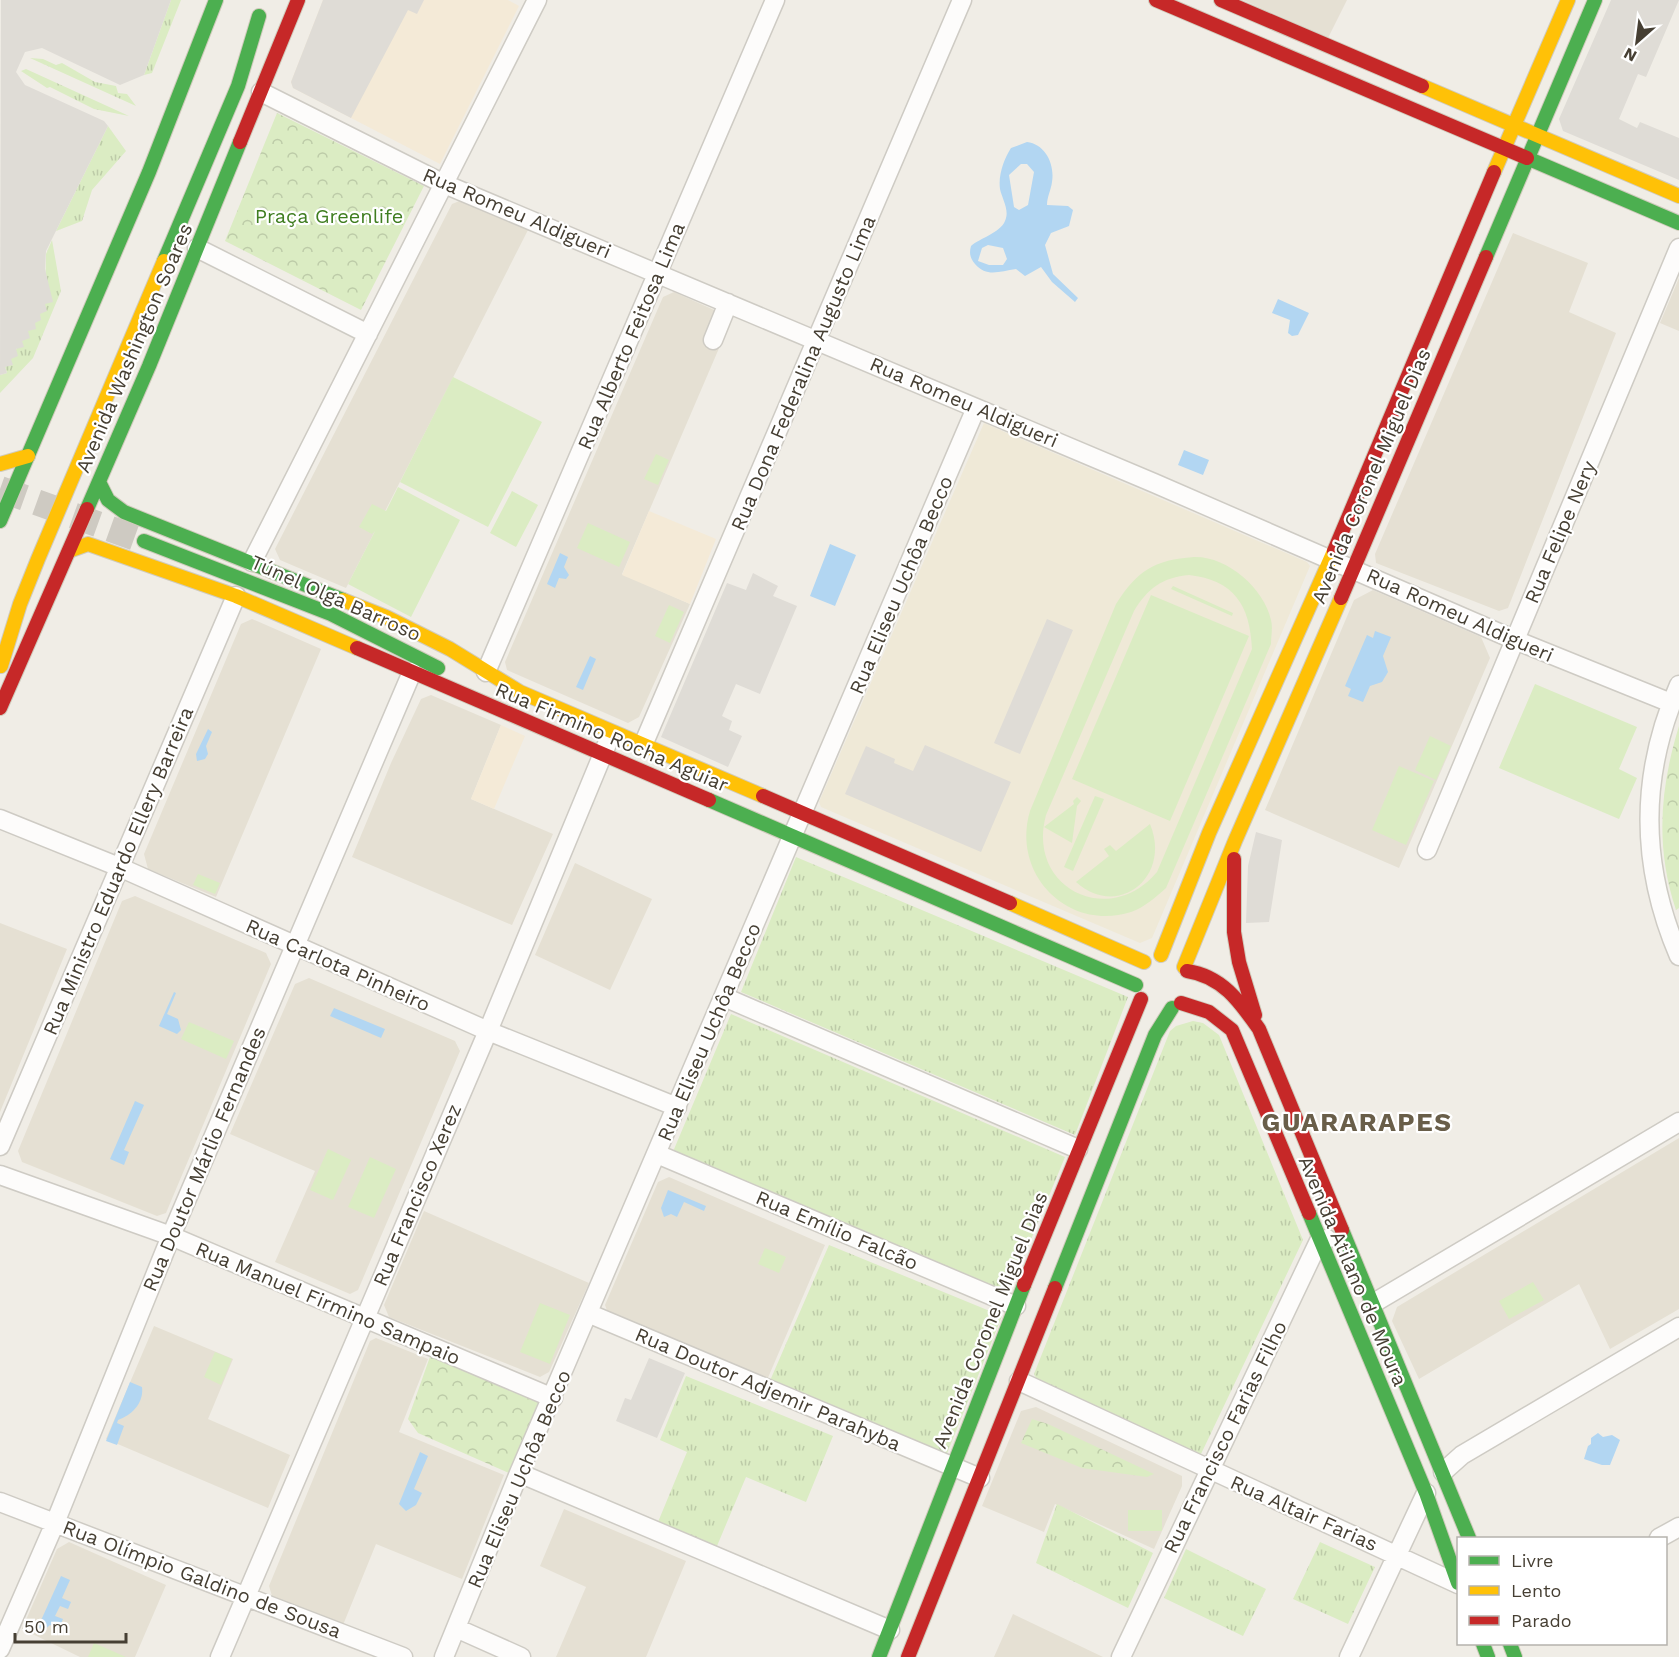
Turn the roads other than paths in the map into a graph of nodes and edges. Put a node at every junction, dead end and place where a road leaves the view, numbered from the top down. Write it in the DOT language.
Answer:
graph roads {
  1 [pos="201,0"];
  2 [pos="216,0"];
  3 [pos="298,0"];
  4 [pos="537,0"];
  5 [pos="775,0"];
  6 [pos="962,0"];
  7 [pos="1156,0"];
  8 [pos="1221,0"];
  9 [pos="1568,0"];
  10 [pos="1595,0"];
  11 [pos="1177,9"];
  12 [pos="1247,11"];
  13 [pos="259,16"];
  14 [pos="1392,73"];
  15 [pos="261,92"];
  16 [pos="1383,97"];
  17 [pos="1515,125"];
  18 [pos="1538,135"];
  19 [pos="1505,148"];
  20 [pos="1528,158"];
  21 [pos="149,172"];
  22 [pos="442,183"];
  23 [pos="1679,196"];
  24 [pos="1679,223"];
  25 [pos="197,248"];
  26 [pos="1679,248"];
  27 [pos="658,273"];
  28 [pos="728,303"];
  29 [pos="368,334"];
  30 [pos="713,340"];
  31 [pos="817,341"];
  32 [pos="1402,387"];
  33 [pos="1425,397"];
  34 [pos="976,408"];
  35 [pos="28,456"];
  36 [pos="0,464"];
  37 [pos="99,482"];
  38 [pos="0,521"];
  39 [pos="144,541"];
  40 [pos="69,551"];
  41 [pos="1330,559"];
  42 [pos="252,562"];
  43 [pos="1354,569"];
  44 [pos="236,596"];
  45 [pos="1515,640"];
  46 [pos="0,668"];
  47 [pos="412,672"];
  48 [pos="486,672"];
  49 [pos="1679,685"];
  50 [pos="1671,704"];
  51 [pos="0,708"];
  52 [pos="502,709"];
  53 [pos="612,732"];
  54 [pos="643,746"];
  55 [pos="603,753"];
  56 [pos="804,815"];
  57 [pos="0,819"];
  58 [pos="793,836"];
  59 [pos="1235,841"];
  60 [pos="1427,849"];
  61 [pos="119,867"];
  62 [pos="295,946"];
  63 [pos="1161,955"];
  64 [pos="1679,956"];
  65 [pos="1144,962"];
  66 [pos="1186,969"];
  67 [pos="1138,992"];
  68 [pos="724,997"];
  69 [pos="1177,1005"];
  70 [pos="1259,1029"];
  71 [pos="488,1030"];
  72 [pos="677,1107"];
  73 [pos="1679,1122"];
  74 [pos="0,1146"];
  75 [pos="1078,1149"];
  76 [pos="657,1154"];
  77 [pos="0,1175"];
  78 [pos="1343,1233"];
  79 [pos="171,1236"];
  80 [pos="1319,1241"];
  81 [pos="1372,1304"];
  82 [pos="1016,1306"];
  83 [pos="590,1314"];
  84 [pos="364,1318"];
  85 [pos="1679,1327"];
  86 [pos="1019,1381"];
  87 [pos="553,1398"];
  88 [pos="953,1467"];
  89 [pos="1209,1470"];
  90 [pos="1443,1472"];
  91 [pos="519,1473"];
  92 [pos="980,1478"];
  93 [pos="1426,1493"];
  94 [pos="0,1502"];
  95 [pos="55,1523"];
  96 [pos="1679,1527"];
  97 [pos="1468,1537"];
  98 [pos="1662,1537"];
  99 [pos="1398,1554"];
  100 [pos="1457,1580"];
  101 [pos="1457,1583"];
  102 [pos="246,1595"];
  103 [pos="456,1628"];
  104 [pos="890,1630"];
  105 [pos="0,1649"];
  106 [pos="220,1657"];
  107 [pos="403,1657"];
  108 [pos="444,1657"];
  109 [pos="521,1657"];
  110 [pos="879,1657"];
  111 [pos="908,1657"];
  112 [pos="1122,1657"];
  113 [pos="1349,1657"];
  1 -- 21 [label="main road"];
  2 -- 21 [label="main road"];
  3 -- 15 [label="main road, Avenida Washington Soares"];
  4 -- 22 [label="street"];
  5 -- 27 [label="street, Rua Alberto Feitosa Lima"];
  6 -- 31 [label="street, Rua Dona Federalina Augusto Lima"];
  7 -- 11 [label="main road"];
  8 -- 12 [label="main road"];
  9 -- 17 [label="main road, Avenida Coronel Miguel Dias"];
  10 -- 18 [label="main road, Avenida Coronel Miguel Dias"];
  11 -- 12 [label="main road"];
  11 -- 16 [label="main road"];
  12 -- 14 [label="main road"];
  13 -- 46 [label="main road"];
  14 -- 16 [label="main road"];
  14 -- 17 [label="main road"];
  15 -- 22 [label="street, Rua Romeu Aldigueri"];
  15 -- 25 [label="main road, Avenida Washington Soares"];
  16 -- 19 [label="main road"];
  17 -- 18 [label="main road"];
  17 -- 19 [label="main road, Avenida Coronel Miguel Dias"];
  18 -- 20 [label="main road, Avenida Coronel Miguel Dias"];
  18 -- 23 [label="main road"];
  19 -- 20 [label="main road"];
  19 -- 32 [label="main road, Avenida Coronel Miguel Dias"];
  20 -- 24 [label="main road"];
  20 -- 33 [label="main road, Avenida Coronel Miguel Dias"];
  21 -- 35 [label="main road"];
  22 -- 27 [label="street, Rua Romeu Aldigueri"];
  22 -- 29 [label="street"];
  25 -- 29 [label="street"];
  25 -- 37 [label="main road, Avenida Washington Soares"];
  26 -- 45 [label="street, Rua Felipe Nery"];
  27 -- 28 [label="street, Rua Romeu Aldigueri"];
  27 -- 48 [label="street, Rua Alberto Feitosa Lima"];
  28 -- 30 [label="street"];
  28 -- 31 [label="street, Rua Romeu Aldigueri"];
  29 -- 42 [label="street"];
  31 -- 34 [label="street, Rua Romeu Aldigueri"];
  31 -- 54 [label="street, Rua Dona Federalina Augusto Lima"];
  32 -- 33 [label="main road"];
  32 -- 41 [label="main road, Avenida Coronel Miguel Dias"];
  33 -- 43 [label="main road, Avenida Coronel Miguel Dias"];
  34 -- 41 [label="street, Rua Romeu Aldigueri"];
  34 -- 56 [label="street, Rua Eliseu Uchôa Becco"];
  35 -- 36 [label="main road"];
  35 -- 38 [label="main road"];
  37 -- 40 [label="main road, Avenida Washington Soares"];
  37 -- 42 [label="main road, Rua Firmino Rocha Aguiar"];
  39 -- 52 [label="main road, Túnel Olga Barroso"];
  40 -- 44 [label="main road, Rua Firmino Rocha Aguiar"];
  40 -- 51 [label="main road, Avenida Washington Soares"];
  41 -- 43 [label="street, Rua Romeu Aldigueri"];
  41 -- 63 [label="main road, Avenida Coronel Miguel Dias"];
  42 -- 48 [label="main road, Rua Firmino Rocha Aguiar"];
  43 -- 45 [label="street, Rua Romeu Aldigueri"];
  43 -- 59 [label="main road, Avenida Coronel Miguel Dias"];
  44 -- 47 [label="main road, Rua Firmino Rocha Aguiar"];
  44 -- 61 [label="street, Rua Ministro Eduardo Ellery Barreira"];
  45 -- 50 [label="street, Rua Romeu Aldigueri"];
  45 -- 60 [label="street, Rua Felipe Nery"];
  47 -- 52 [label="main road, Rua Firmino Rocha Aguiar"];
  47 -- 62 [label="street, Rua Doutor Márlio Fernandes"];
  48 -- 53 [label="main road, Rua Firmino Rocha Aguiar"];
  49 -- 50 [label="street"];
  50 -- 64 [label="street"];
  52 -- 55 [label="main road, Rua Firmino Rocha Aguiar"];
  53 -- 54 [label="main road, Rua Firmino Rocha Aguiar"];
  53 -- 55 [label="street, Rua Francisco Xerez"];
  54 -- 56 [label="main road, Rua Firmino Rocha Aguiar"];
  55 -- 58 [label="main road, Rua Firmino Rocha Aguiar"];
  55 -- 71 [label="street, Rua Francisco Xerez"];
  56 -- 58 [label="street, Rua Eliseu Uchôa Becco"];
  56 -- 65 [label="main road, Rua Firmino Rocha Aguiar"];
  57 -- 61 [label="street, Rua Carlota Pinheiro"];
  58 -- 67 [label="main road, Rua Firmino Rocha Aguiar"];
  58 -- 68 [label="street, Rua Eliseu Uchôa Becco"];
  59 -- 66 [label="main road, Avenida Coronel Miguel Dias"];
  59 -- 70 [label="main road"];
  61 -- 62 [label="street, Rua Carlota Pinheiro"];
  61 -- 74 [label="street, Rua Ministro Eduardo Ellery Barreira"];
  62 -- 71 [label="street, Rua Carlota Pinheiro"];
  62 -- 79 [label="street, Rua Doutor Márlio Fernandes"];
  63 -- 65 [label="main road"];
  63 -- 66 [label="main road"];
  65 -- 67 [label="main road"];
  66 -- 69 [label="main road"];
  66 -- 70 [label="main road, Avenida Atilano de Moura"];
  67 -- 69 [label="main road"];
  67 -- 75 [label="main road, Avenida Coronel Miguel Dias"];
  68 -- 72 [label="street, Rua Eliseu Uchôa Becco"];
  68 -- 75 [label="street"];
  69 -- 80 [label="main road, Avenida Atilano de Moura"];
  69 -- 86 [label="main road"];
  70 -- 78 [label="main road, Avenida Atilano de Moura"];
  71 -- 72 [label="street, Rua Carlota Pinheiro"];
  71 -- 84 [label="street, Rua Francisco Xerez"];
  72 -- 76 [label="street, Rua Eliseu Uchôa Becco"];
  73 -- 81 [label="street"];
  75 -- 82 [label="main road, Avenida Coronel Miguel Dias"];
  76 -- 82 [label="street, Rua Emílio Falcão"];
  76 -- 83 [label="street, Rua Eliseu Uchôa Becco"];
  77 -- 79 [label="street, Rua Manuel Firmino Sampaio"];
  78 -- 80 [label="street"];
  78 -- 81 [label="main road, Avenida Atilano de Moura"];
  79 -- 84 [label="street, Rua Manuel Firmino Sampaio"];
  79 -- 95 [label="street, Rua Doutor Márlio Fernandes"];
  80 -- 89 [label="street, Rua Francisco Farias Filho"];
  80 -- 93 [label="main road, Avenida Atilano de Moura"];
  81 -- 90 [label="main road, Avenida Atilano de Moura"];
  82 -- 88 [label="main road, Avenida Coronel Miguel Dias"];
  83 -- 87 [label="street, Rua Eliseu Uchôa Becco"];
  83 -- 88 [label="street, Rua Doutor Adjemir Parahyba"];
  84 -- 87 [label="street, Rua Manuel Firmino Sampaio"];
  84 -- 102 [label="street, Rua Francisco Xerez"];
  85 -- 90 [label="street"];
  86 -- 89 [label="street, Rua Altair Farias"];
  86 -- 92 [label="main road"];
  87 -- 91 [label="street, Rua Eliseu Uchôa Becco"];
  88 -- 92 [label="street, Rua Doutor Adjemir Parahyba"];
  88 -- 104 [label="main road, Avenida Coronel Miguel Dias"];
  89 -- 99 [label="street, Rua Altair Farias"];
  89 -- 112 [label="street, Rua Francisco Farias Filho"];
  90 -- 97 [label="main road, Avenida Atilano de Moura"];
  91 -- 103 [label="street, Rua Eliseu Uchôa Becco"];
  91 -- 104 [label="street"];
  92 -- 111 [label="main road"];
  93 -- 99 [label="street"];
  93 -- 100 [label="main road, Avenida Atilano de Moura"];
  94 -- 95 [label="street, Rua Olímpio Galdino de Sousa"];
  95 -- 102 [label="street, Rua Olímpio Galdino de Sousa"];
  95 -- 105 [label="street, Rua Doutor Márlio Fernandes"];
  96 -- 98 [label="street"];
  99 -- 101 [label="street, Rua Altair Farias"];
  99 -- 113 [label="street"];
  102 -- 106 [label="street, Rua Francisco Xerez"];
  102 -- 107 [label="street, Rua Olímpio Galdino de Sousa"];
  103 -- 108 [label="street, Rua Eliseu Uchôa Becco"];
  103 -- 109 [label="street"];
  104 -- 110 [label="main road, Avenida Coronel Miguel Dias"];
}
